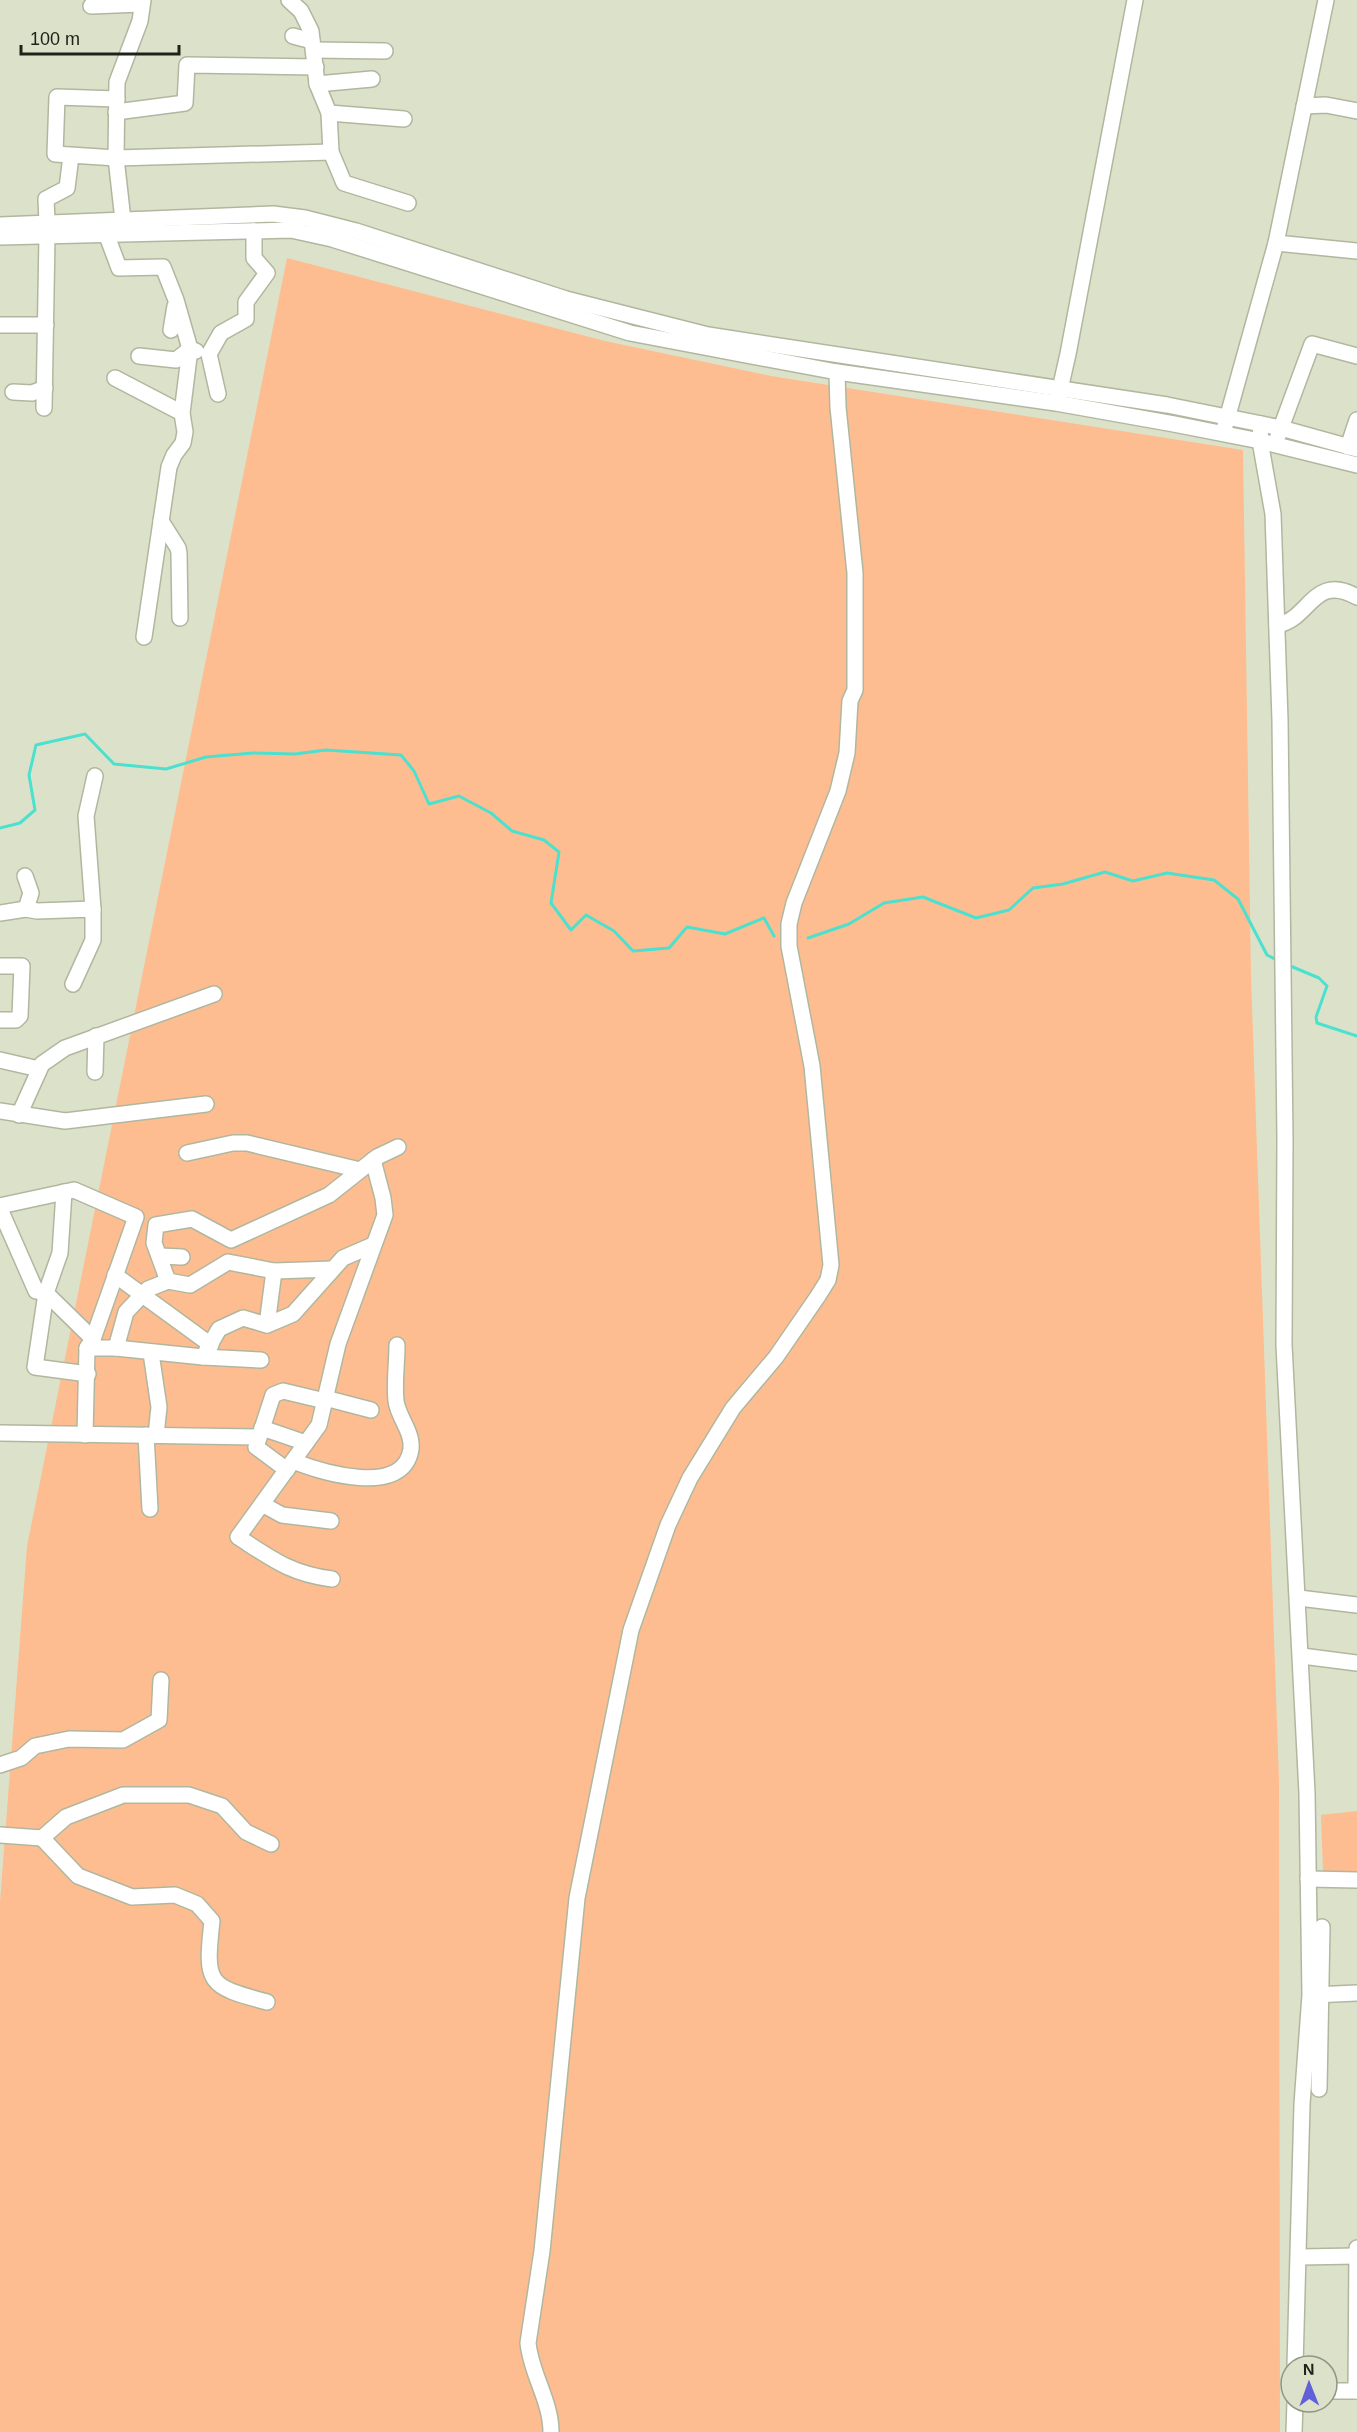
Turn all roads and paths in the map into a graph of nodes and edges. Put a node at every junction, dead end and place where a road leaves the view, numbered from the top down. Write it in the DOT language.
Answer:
graph roads {
  1 [pos="289,0"];
  2 [pos="1135,0"];
  3 [pos="1326,0"];
  4 [pos="142,2"];
  5 [pos="91,6"];
  6 [pos="293,36"];
  7 [pos="313,46"];
  8 [pos="385,51"];
  9 [pos="316,67"];
  10 [pos="372,79"];
  11 [pos="317,84"];
  12 [pos="117,106"];
  13 [pos="1304,106"];
  14 [pos="1357,111"];
  15 [pos="329,113"];
  16 [pos="404,119"];
  17 [pos="331,152"];
  18 [pos="71,156"];
  19 [pos="116,158"];
  20 [pos="408,203"];
  21 [pos="0,225"];
  22 [pos="123,227"];
  23 [pos="47,229"];
  24 [pos="254,231"];
  25 [pos="107,236"];
  26 [pos="0,237"];
  27 [pos="1276,243"];
  28 [pos="1357,251"];
  29 [pos="176,300"];
  30 [pos="0,325"];
  31 [pos="46,325"];
  32 [pos="171,330"];
  33 [pos="190,350"];
  34 [pos="209,354"];
  35 [pos="139,356"];
  36 [pos="1357,356"];
  37 [pos="837,372"];
  38 [pos="115,378"];
  39 [pos="45,388"];
  40 [pos="13,392"];
  41 [pos="218,394"];
  42 [pos="1058,396"];
  43 [pos="44,408"];
  44 [pos="182,413"];
  45 [pos="1228,417"];
  46 [pos="1357,420"];
  47 [pos="1261,424"];
  48 [pos="1281,428"];
  49 [pos="1223,434"];
  50 [pos="1267,442"];
  51 [pos="1353,448"];
  52 [pos="1357,465"];
  53 [pos="161,521"];
  54 [pos="1357,597"];
  55 [pos="180,618"];
  56 [pos="1277,625"];
  57 [pos="144,637"];
  58 [pos="95,776"];
  59 [pos="25,876"];
  60 [pos="26,909"];
  61 [pos="93,909"];
  62 [pos="0,913"];
  63 [pos="0,966"];
  64 [pos="72,984"];
  65 [pos="214,994"];
  66 [pos="0,1020"];
  67 [pos="96,1036"];
  68 [pos="0,1059"];
  69 [pos="39,1069"];
  70 [pos="95,1072"];
  71 [pos="206,1104"];
  72 [pos="0,1111"];
  73 [pos="19,1115"];
  74 [pos="398,1147"];
  75 [pos="187,1153"];
  76 [pos="373,1160"];
  77 [pos="360,1170"];
  78 [pos="64,1192"];
  79 [pos="0,1208"];
  80 [pos="136,1216"];
  81 [pos="156,1225"];
  82 [pos="373,1245"];
  83 [pos="160,1256"];
  84 [pos="182,1257"];
  85 [pos="333,1269"];
  86 [pos="274,1271"];
  87 [pos="115,1275"];
  88 [pos="168,1281"];
  89 [pos="46,1293"];
  90 [pos="142,1296"];
  91 [pos="267,1326"];
  92 [pos="90,1343"];
  93 [pos="397,1345"];
  94 [pos="116,1348"];
  95 [pos="207,1351"];
  96 [pos="151,1353"];
  97 [pos="261,1360"];
  98 [pos="88,1374"];
  99 [pos="325,1399"];
  100 [pos="371,1410"];
  101 [pos="260,1432"];
  102 [pos="0,1433"];
  103 [pos="85,1435"];
  104 [pos="151,1435"];
  105 [pos="306,1443"];
  106 [pos="290,1466"];
  107 [pos="262,1504"];
  108 [pos="150,1509"];
  109 [pos="331,1521"];
  110 [pos="332,1579"];
  111 [pos="1299,1598"];
  112 [pos="1357,1605"];
  113 [pos="1302,1656"];
  114 [pos="1357,1663"];
  115 [pos="161,1680"];
  116 [pos="0,1765"];
  117 [pos="0,1835"];
  118 [pos="42,1838"];
  119 [pos="271,1844"];
  120 [pos="1308,1879"];
  121 [pos="1357,1880"];
  122 [pos="1322,1927"];
  123 [pos="1357,1994"];
  124 [pos="1316,1995"];
  125 [pos="267,2002"];
  126 [pos="1320,2090"];
  127 [pos="1357,2248"];
  128 [pos="1357,2256"];
  129 [pos="1299,2257"];
  130 [pos="1296,2354"];
  131 [pos="1339,2391"];
  132 [pos="1357,2391"];
  133 [pos="1295,2414"];
  134 [pos="551,2432"];
  135 [pos="1294,2432"];
  1 -- 7 [label="street"];
  2 -- 42 [label="street"];
  3 -- 13 [label="street"];
  4 -- 5 [label="street"];
  4 -- 12 [label="street"];
  6 -- 7 [label="street"];
  7 -- 8 [label="street"];
  7 -- 9 [label="street"];
  9 -- 11 [label="street"];
  9 -- 12 [label="street"];
  10 -- 11 [label="street"];
  11 -- 15 [label="street"];
  12 -- 18 [label="street"];
  12 -- 19 [label="street"];
  13 -- 14 [label="street"];
  13 -- 27 [label="street"];
  15 -- 16 [label="street"];
  15 -- 17 [label="street"];
  17 -- 19 [label="street"];
  17 -- 20 [label="street"];
  18 -- 19 [label="street"];
  18 -- 23 [label="street"];
  19 -- 22 [label="street"];
  21 -- 23 [label="street"];
  22 -- 23 [label="street"];
  22 -- 24 [label="street"];
  22 -- 25 [label="street"];
  22 -- 42 [label="street"];
  23 -- 25 [label="street"];
  23 -- 26 [label="street"];
  23 -- 31 [label="street"];
  24 -- 34 [label="street"];
  24 -- 37 [label="street"];
  25 -- 29 [label="street"];
  27 -- 28 [label="street"];
  27 -- 45 [label="street"];
  29 -- 32 [label="street"];
  29 -- 33 [label="street"];
  30 -- 31 [label="street"];
  31 -- 39 [label="street"];
  33 -- 34 [label="street"];
  33 -- 35 [label="street"];
  33 -- 44 [label="street"];
  34 -- 41 [label="street"];
  36 -- 48 [label="street"];
  37 -- 42 [label="street"];
  37 -- 134 [label="street"];
  38 -- 44 [label="street"];
  39 -- 40 [label="street"];
  39 -- 43 [label="street"];
  42 -- 45 [label="street"];
  42 -- 49 [label="street"];
  44 -- 53 [label="street"];
  45 -- 47 [label="street"];
  45 -- 49 [label="street"];
  46 -- 51 [label="street"];
  47 -- 48 [label="street"];
  47 -- 50 [label="street"];
  48 -- 50 [label="street"];
  48 -- 51 [label="street"];
  49 -- 50 [label="street"];
  50 -- 52 [label="street"];
  50 -- 56 [label="street"];
  53 -- 55 [label="street"];
  53 -- 57 [label="street"];
  54 -- 56 [label="street"];
  56 -- 111 [label="street"];
  58 -- 61 [label="street"];
  59 -- 60 [label="street"];
  60 -- 61 [label="street"];
  60 -- 62 [label="street"];
  61 -- 64 [label="street"];
  63 -- 66 [label="street"];
  65 -- 67 [label="street"];
  67 -- 69 [label="street"];
  67 -- 70 [label="street"];
  68 -- 69 [label="street"];
  69 -- 73 [label="street"];
  71 -- 73 [label="street"];
  72 -- 73 [label="street"];
  74 -- 76 [label="street"];
  75 -- 77 [label="street"];
  76 -- 77 [label="street"];
  76 -- 82 [label="street"];
  77 -- 81 [label="street"];
  78 -- 79 [label="street"];
  78 -- 80 [label="street"];
  78 -- 89 [label="street"];
  79 -- 89 [label="street"];
  80 -- 81 [label="street"];
  80 -- 87 [label="street"];
  81 -- 83 [label="street"];
  82 -- 85 [label="street"];
  82 -- 99 [label="street"];
  83 -- 84 [label="street"];
  83 -- 88 [label="street"];
  85 -- 86 [label="street"];
  85 -- 91 [label="street"];
  86 -- 88 [label="street"];
  86 -- 91 [label="street"];
  87 -- 90 [label="street"];
  87 -- 92 [label="street"];
  88 -- 90 [label="street"];
  89 -- 92 [label="street"];
  89 -- 98 [label="street"];
  90 -- 94 [label="street"];
  90 -- 95 [label="street"];
  91 -- 95 [label="street"];
  92 -- 94 [label="street"];
  92 -- 98 [label="street"];
  93 -- 106 [label="street"];
  94 -- 96 [label="street"];
  95 -- 96 [label="street"];
  95 -- 97 [label="street"];
  96 -- 104 [label="street"];
  98 -- 103 [label="street"];
  99 -- 100 [label="street"];
  99 -- 101 [label="street"];
  99 -- 105 [label="street"];
  101 -- 104 [label="street"];
  101 -- 105 [label="street"];
  101 -- 106 [label="street"];
  102 -- 103 [label="street"];
  103 -- 104 [label="street"];
  104 -- 108 [label="street"];
  105 -- 106 [label="street"];
  106 -- 107 [label="street"];
  107 -- 109 [label="street"];
  107 -- 110 [label="street"];
  111 -- 112 [label="street"];
  111 -- 113 [label="street"];
  113 -- 114 [label="street"];
  113 -- 120 [label="street"];
  115 -- 116 [label="street"];
  117 -- 118 [label="street"];
  118 -- 119 [label="street"];
  118 -- 125 [label="street"];
  120 -- 121 [label="street"];
  120 -- 124 [label="street"];
  122 -- 124 [label="street"];
  123 -- 124 [label="street"];
  124 -- 126 [label="street"];
  124 -- 129 [label="street"];
  127 -- 128 [label="street"];
  128 -- 129 [label="street"];
  128 -- 132 [label="street"];
  129 -- 130 [label="street"];
  131 -- 132 [label="street"];
  133 -- 135 [label="street"];
}
